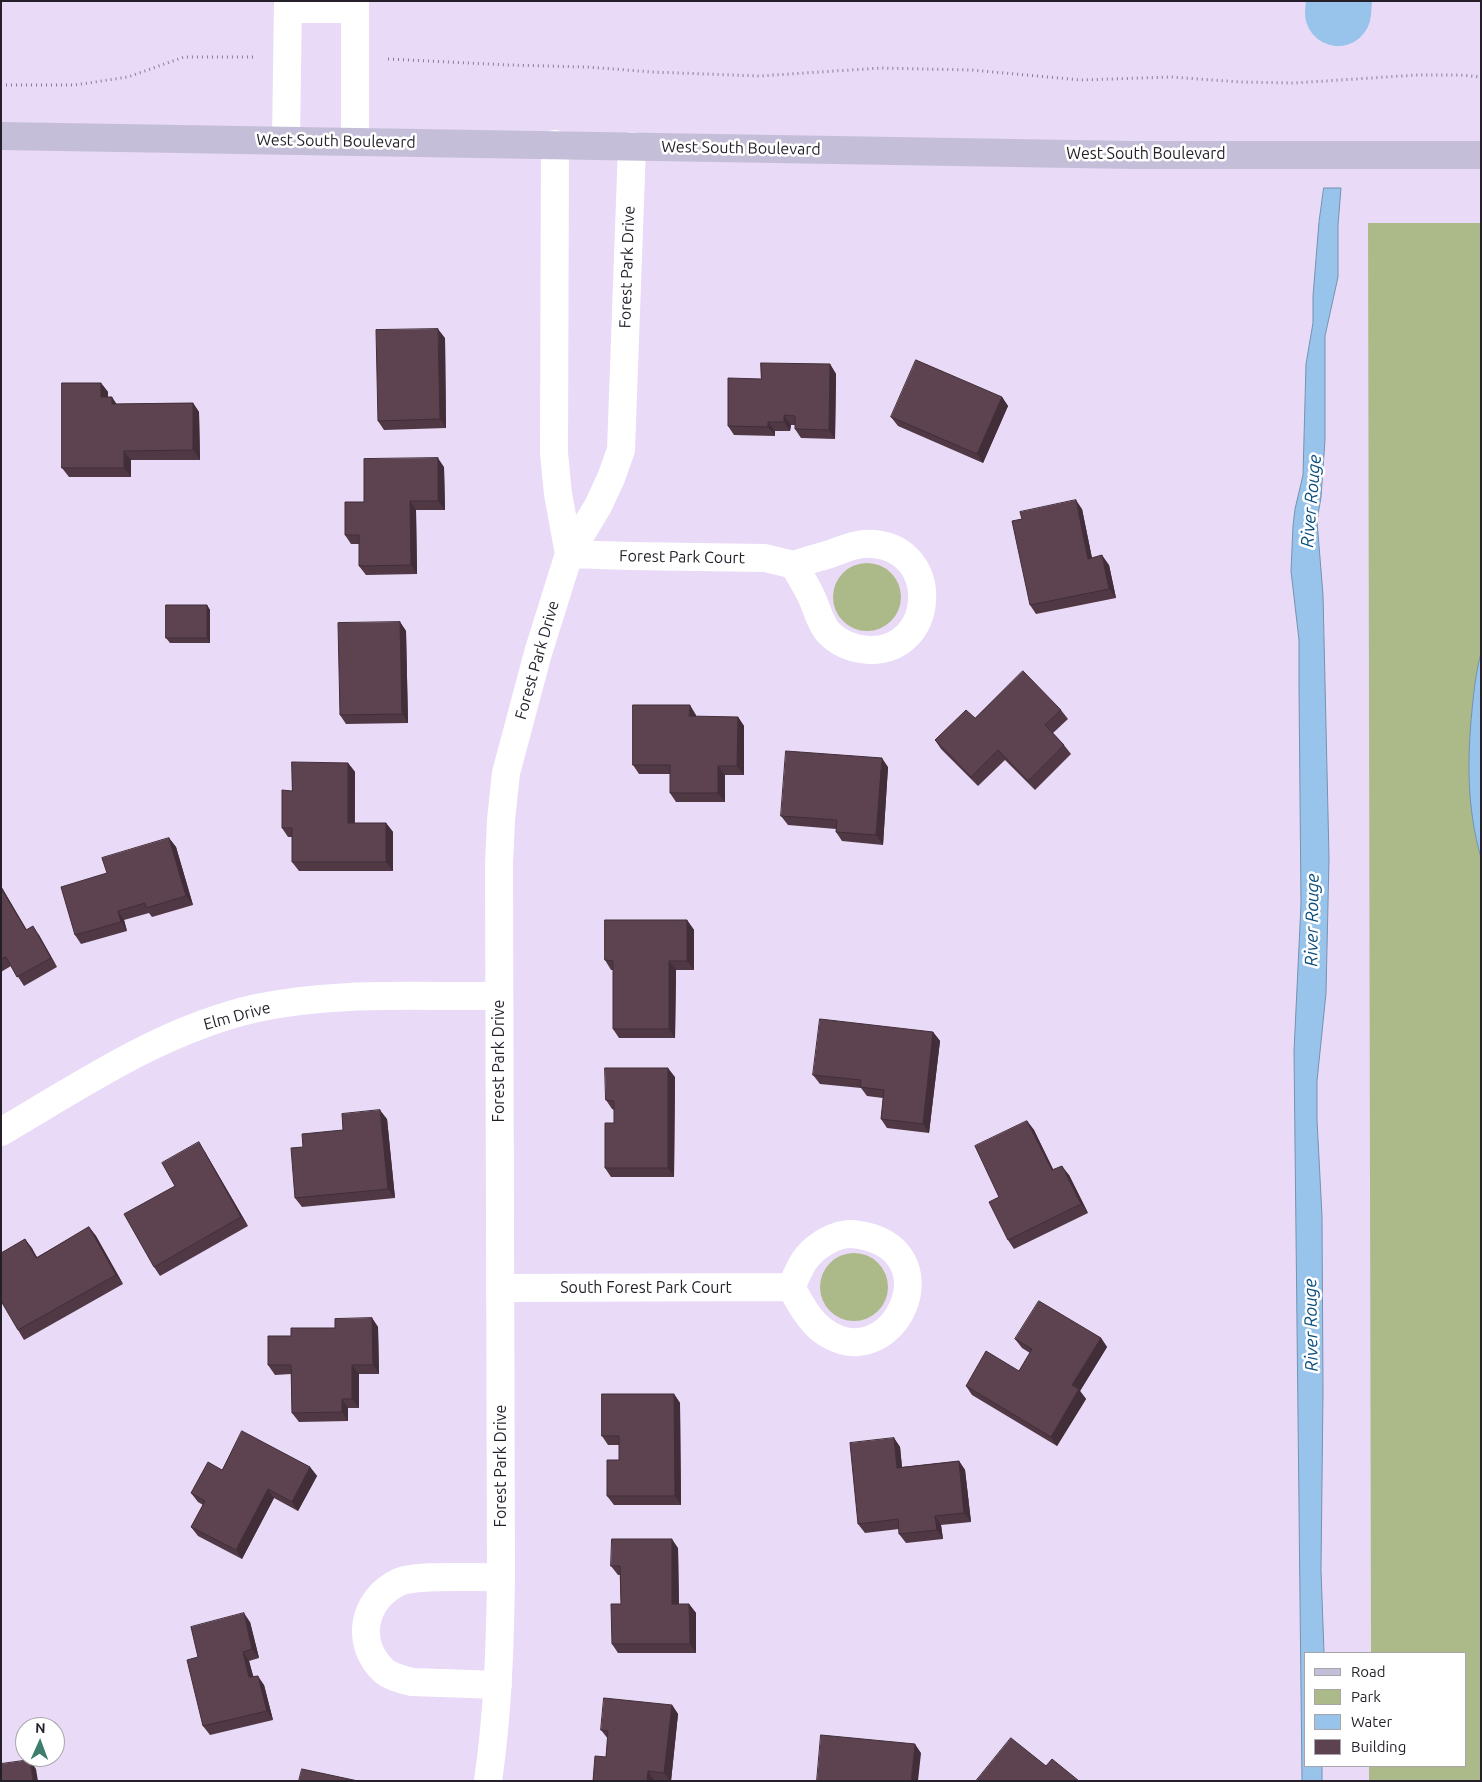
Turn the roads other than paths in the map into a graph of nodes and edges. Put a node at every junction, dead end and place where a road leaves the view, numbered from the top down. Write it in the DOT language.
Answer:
graph roads {
  1 [pos="288,5"];
  2 [pos="355,5"];
  3 [pos="1,136"];
  4 [pos="286,140"];
  5 [pos="355,141"];
  6 [pos="556,144"];
  7 [pos="632,146"];
  8 [pos="1481,155"];
  9 [pos="569,554"];
  10 [pos="794,565"];
  11 [pos="499,996"];
  12 [pos="1,1132"];
  13 [pos="501,1288"];
  14 [pos="791,1288"];
  15 [pos="501,1577"];
  16 [pos="498,1685"];
  17 [pos="488,1781"];
  1 -- 2 [label="street"];
  1 -- 4 [label="street"];
  2 -- 5 [label="street"];
  3 -- 4 [label="main road, West South Boulevard"];
  4 -- 5 [label="main road, West South Boulevard"];
  5 -- 6 [label="main road, West South Boulevard"];
  6 -- 7 [label="main road, West South Boulevard"];
  6 -- 9 [label="street, Forest Park Drive"];
  7 -- 8 [label="main road, West South Boulevard"];
  7 -- 9 [label="street, Forest Park Drive"];
  9 -- 10 [label="street, Forest Park Court"];
  9 -- 11 [label="street, Forest Park Drive"];
  10 -- 10 [label="street"];
  11 -- 12 [label="street, Elm Drive"];
  11 -- 13 [label="street, Forest Park Drive"];
  13 -- 14 [label="street, South Forest Park Court"];
  13 -- 15 [label="street, Forest Park Drive"];
  15 -- 16 [label="street, Forest Park Drive"];
  15 -- 16 [label="street"];
  16 -- 17 [label="street, Forest Park Drive"];
}
